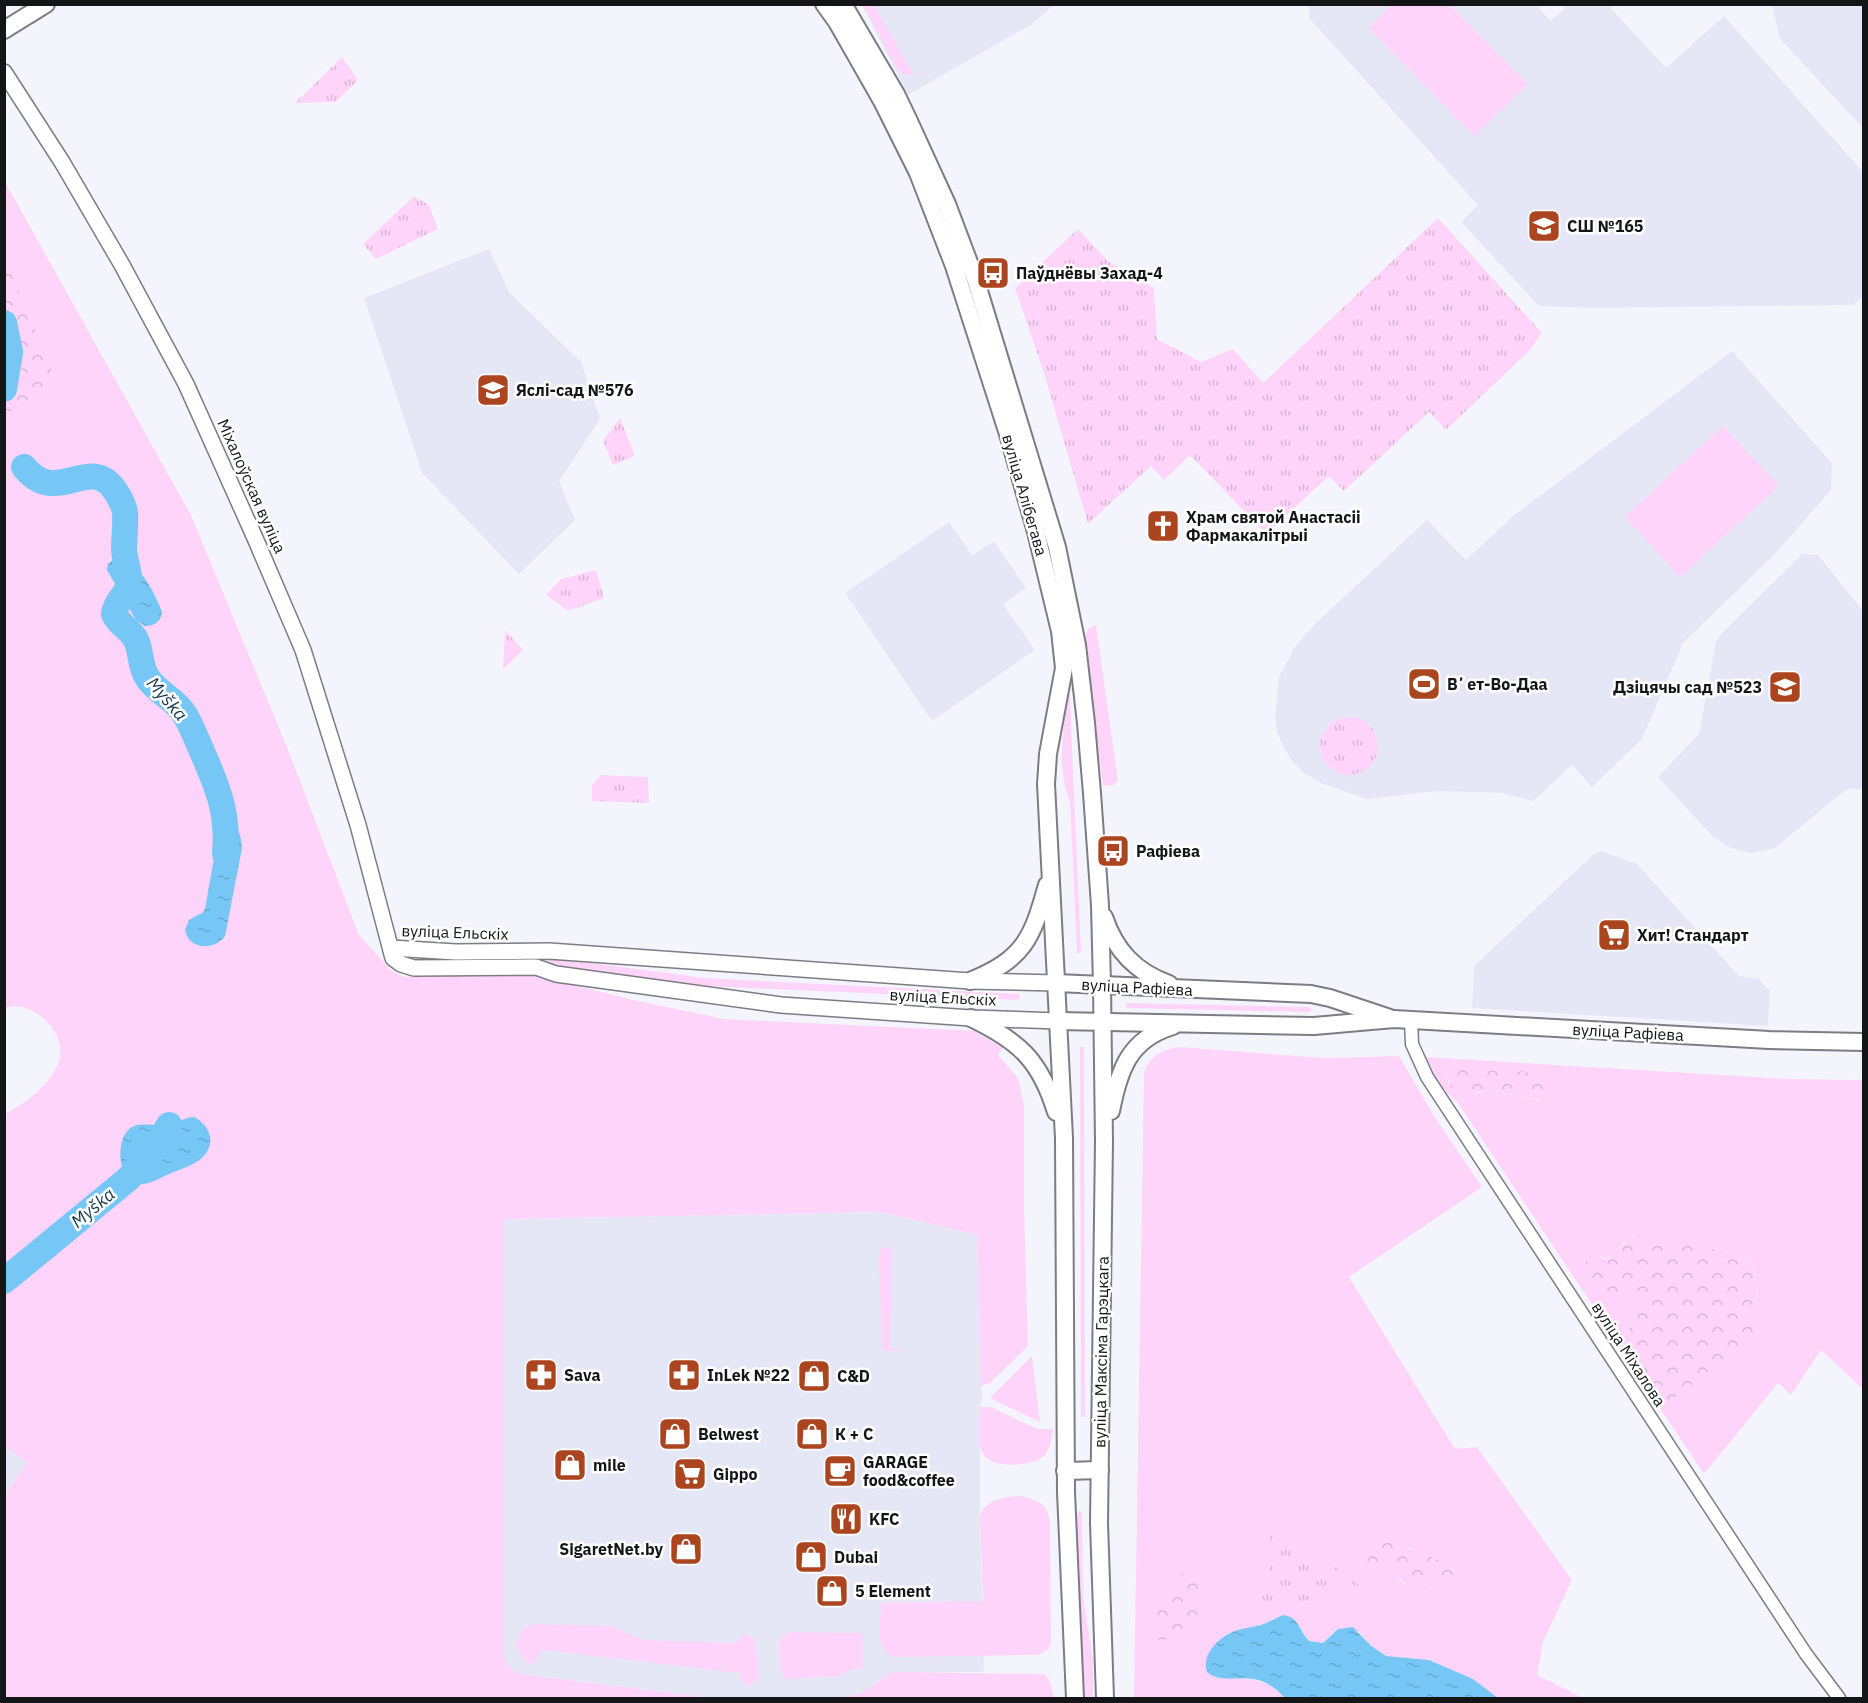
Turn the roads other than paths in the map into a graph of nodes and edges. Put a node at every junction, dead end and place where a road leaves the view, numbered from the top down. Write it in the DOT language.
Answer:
graph roads {
  1 [pos="46,4"];
  2 [pos="824,4"];
  3 [pos="843,4"];
  4 [pos="4,30"];
  5 [pos="4,72"];
  6 [pos="1051,869"];
  7 [pos="1100,905"];
  8 [pos="390,948"];
  9 [pos="970,981"];
  10 [pos="1056,983"];
  11 [pos="1102,985"];
  12 [pos="1189,990"];
  13 [pos="1102,1014"];
  14 [pos="971,1018"];
  15 [pos="1394,1019"];
  16 [pos="1411,1020"];
  17 [pos="1058,1021"];
  18 [pos="1185,1022"];
  19 [pos="1863,1042"];
  20 [pos="1064,1138"];
  21 [pos="1104,1141"];
  22 [pos="1100,1470"];
  23 [pos="1065,1471"];
  24 [pos="1075,1698"];
  25 [pos="1105,1698"];
  26 [pos="1839,1698"];
  1 -- 4 [label="main road"];
  2 -- 6 [label="main road, вуліца Алібегава"];
  3 -- 7 [label="main road, вуліца Алібегава"];
  5 -- 8 [label="street, Міхалоўская вуліца"];
  6 -- 9 [label="main road"];
  6 -- 10 [label="main road, вуліца Алібегава"];
  7 -- 11 [label="main road, вуліца Алібегава"];
  7 -- 12 [label="main road"];
  8 -- 9 [label="street, вуліца Ельскіх"];
  8 -- 14 [label="street, вуліца Ельскіх"];
  9 -- 10 [label="street, вуліца Ельскіх"];
  10 -- 11 [label="main road, вуліца Рафіева"];
  10 -- 17 [label="main road, вуліца Алібегава"];
  11 -- 12 [label="main road, вуліца Рафіева"];
  11 -- 13 [label="main road, вуліца Алібегава"];
  12 -- 15 [label="main road, вуліца Рафіева"];
  13 -- 17 [label="main road, вуліца Рафіева"];
  13 -- 18 [label="main road, вуліца Рафіева"];
  13 -- 21 [label="main road, вуліца Максіма Гарэцкага"];
  14 -- 17 [label="street, вуліца Ельскіх"];
  14 -- 20 [label="main road"];
  15 -- 16 [label="main road, вуліца Рафіева"];
  15 -- 18 [label="main road, вуліца Рафіева"];
  16 -- 19 [label="main road, вуліца Рафіева"];
  16 -- 26 [label="street, вуліца Міхалова"];
  17 -- 20 [label="main road, вуліца Максіма Гарэцкага"];
  18 -- 21 [label="main road"];
  20 -- 23 [label="main road, вуліца Максіма Гарэцкага"];
  21 -- 22 [label="main road, вуліца Максіма Гарэцкага"];
  22 -- 23 [label="main road"];
  22 -- 25 [label="main road, вуліца Максіма Гарэцкага"];
  23 -- 24 [label="main road, вуліца Максіма Гарэцкага"];
}
